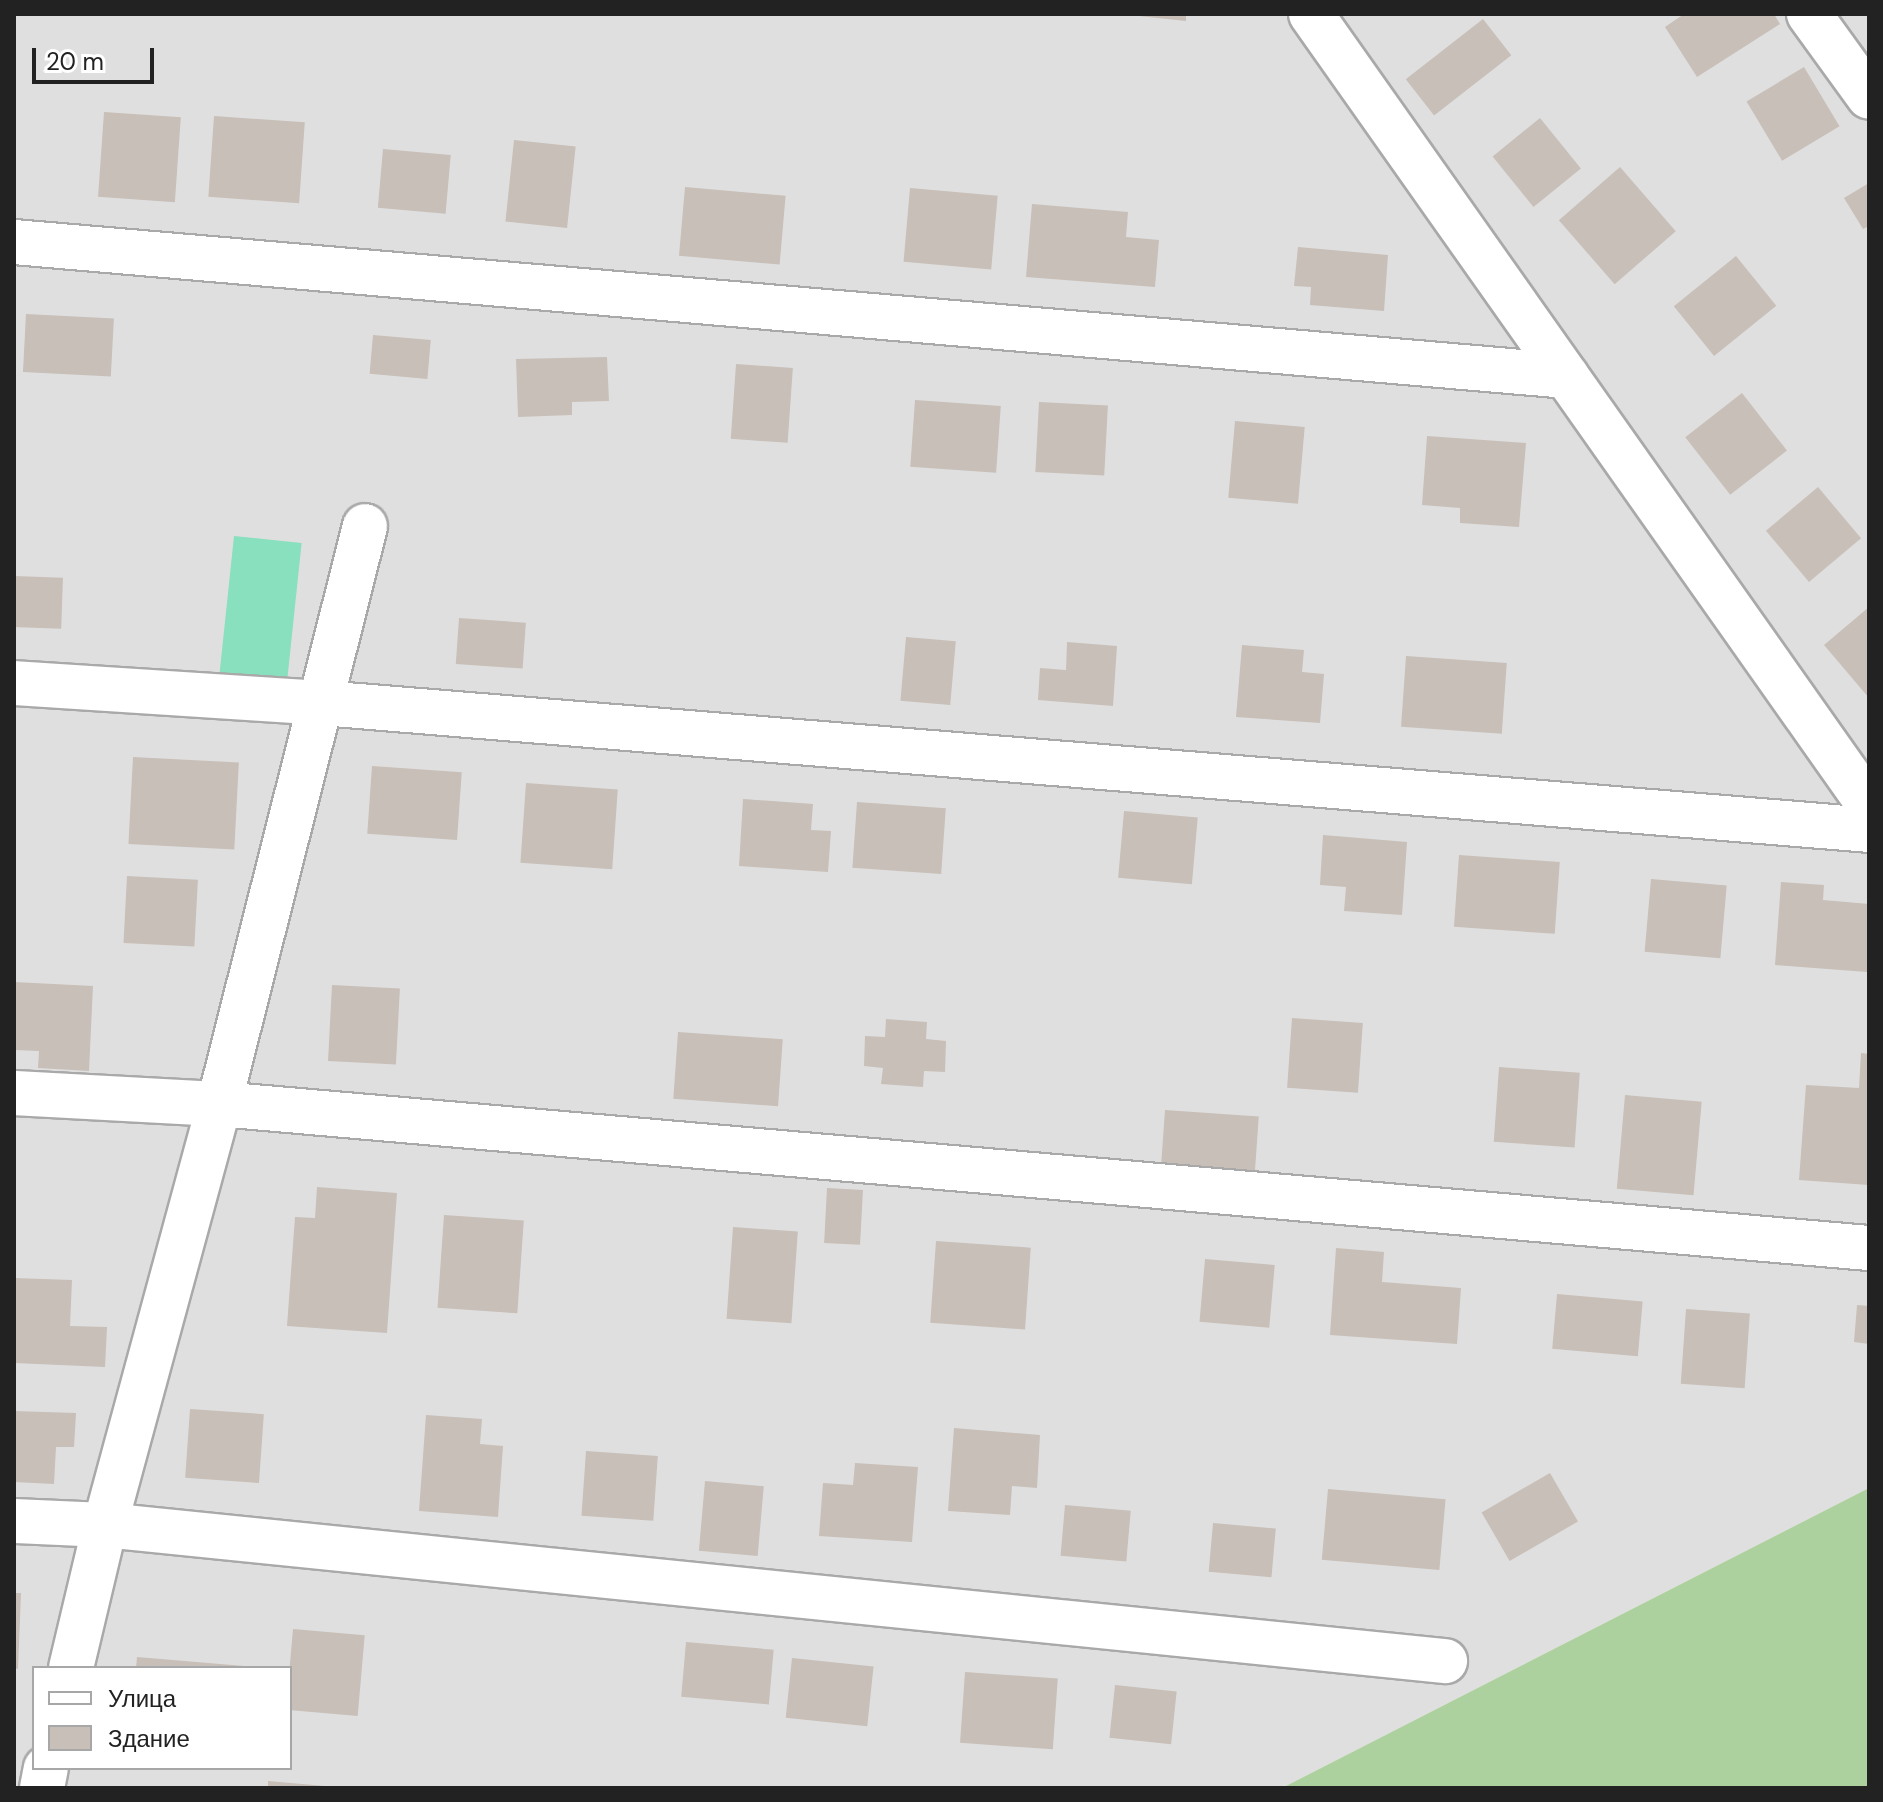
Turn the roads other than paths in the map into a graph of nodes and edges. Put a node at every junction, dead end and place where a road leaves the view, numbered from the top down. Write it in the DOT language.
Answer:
graph roads {
  1 [pos="1311,14"];
  2 [pos="1809,14"];
  3 [pos="1869,97"];
  4 [pos="14,242"];
  5 [pos="1566,376"];
  6 [pos="365,526"];
  7 [pos="14,683"];
  8 [pos="322,703"];
  9 [pos="1869,805"];
  10 [pos="1869,830"];
  11 [pos="14,1093"];
  12 [pos="219,1104"];
  13 [pos="1869,1248"];
  14 [pos="14,1521"];
  15 [pos="105,1525"];
  16 [pos="1445,1661"];
  17 [pos="71,1666"];
  1 -- 5 [label="street"];
  2 -- 3 [label="street"];
  4 -- 5 [label="street"];
  5 -- 9 [label="street"];
  6 -- 8 [label="street"];
  7 -- 8 [label="street"];
  8 -- 10 [label="street"];
  8 -- 12 [label="street"];
  11 -- 12 [label="street"];
  12 -- 13 [label="street"];
  12 -- 15 [label="street"];
  14 -- 15 [label="street"];
  15 -- 16 [label="street"];
  15 -- 17 [label="street"];
}
